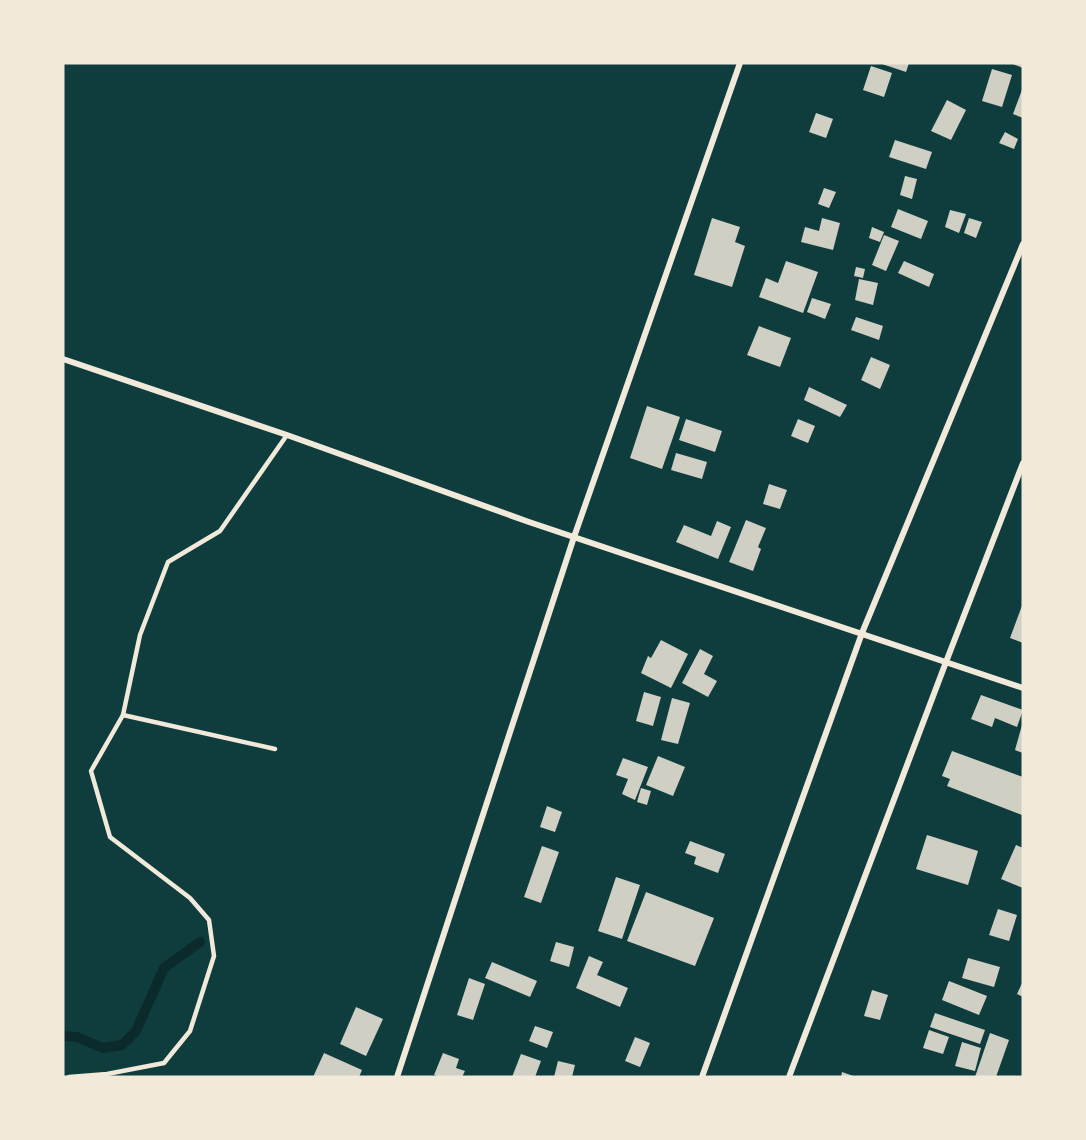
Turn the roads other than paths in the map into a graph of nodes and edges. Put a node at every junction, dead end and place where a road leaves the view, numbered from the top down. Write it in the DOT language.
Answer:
graph roads {
  1 [pos="740,63"];
  2 [pos="1023,244"];
  3 [pos="63,358"];
  4 [pos="287,435"];
  5 [pos="1023,463"];
  6 [pos="574,537"];
  7 [pos="862,633"];
  8 [pos="946,662"];
  9 [pos="1023,688"];
  10 [pos="123,714"];
  11 [pos="275,749"];
  12 [pos="69,1077"];
  13 [pos="397,1077"];
  14 [pos="702,1077"];
  15 [pos="789,1077"];
  1 -- 6 [label="street"];
  2 -- 7 [label="street"];
  3 -- 4 [label="street"];
  4 -- 6 [label="street"];
  4 -- 10 [label="lane"];
  5 -- 8 [label="street"];
  6 -- 7 [label="street"];
  6 -- 13 [label="street"];
  7 -- 8 [label="street"];
  7 -- 14 [label="street"];
  8 -- 9 [label="street"];
  8 -- 15 [label="street"];
  10 -- 11 [label="lane"];
  10 -- 12 [label="lane"];
}
